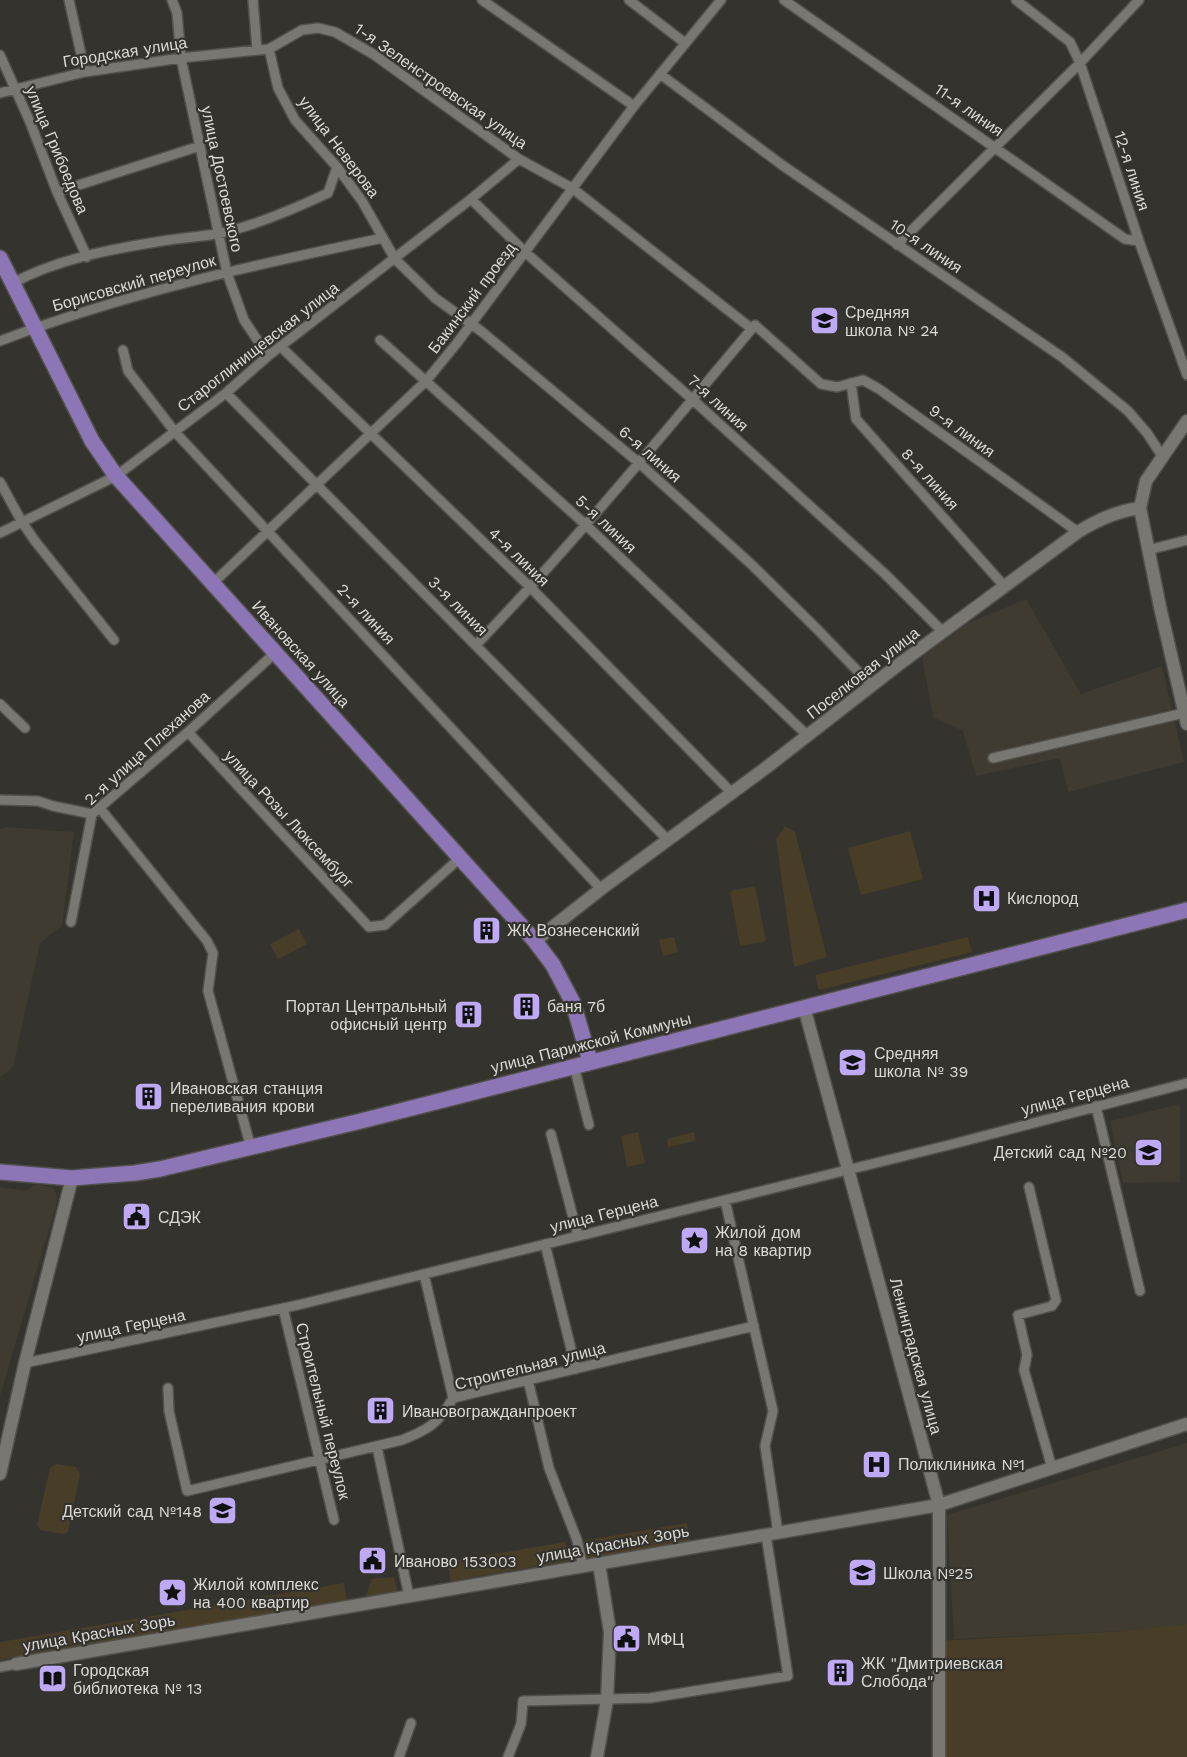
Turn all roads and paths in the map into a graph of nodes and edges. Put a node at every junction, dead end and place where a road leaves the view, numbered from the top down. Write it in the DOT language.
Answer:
graph roads {
  1 [pos="69,0"];
  2 [pos="172,0"];
  3 [pos="253,0"];
  4 [pos="482,0"];
  5 [pos="630,0"];
  6 [pos="721,0"];
  7 [pos="784,0"];
  8 [pos="1016,0"];
  9 [pos="1139,0"];
  10 [pos="685,43"];
  11 [pos="269,49"];
  12 [pos="257,50"];
  13 [pos="0,55"];
  14 [pos="181,58"];
  15 [pos="1080,63"];
  16 [pos="85,72"];
  17 [pos="660,74"];
  18 [pos="15,88"];
  19 [pos="0,93"];
  20 [pos="634,106"];
  21 [pos="200,146"];
  22 [pos="995,147"];
  23 [pos="519,159"];
  24 [pos="337,167"];
  25 [pos="572,188"];
  26 [pos="57,192"];
  27 [pos="471,199"];
  28 [pos="218,233"];
  29 [pos="383,238"];
  30 [pos="1138,241"];
  31 [pos="897,245"];
  32 [pos="525,252"];
  33 [pos="87,256"];
  34 [pos="0,258"];
  35 [pos="395,258"];
  36 [pos="227,273"];
  37 [pos="13,283"];
  38 [pos="472,324"];
  39 [pos="753,327"];
  40 [pos="34,328"];
  41 [pos="380,340"];
  42 [pos="0,341"];
  43 [pos="281,347"];
  44 [pos="123,350"];
  45 [pos="268,356"];
  46 [pos="1187,375"];
  47 [pos="426,381"];
  48 [pos="851,383"];
  49 [pos="226,393"];
  50 [pos="692,399"];
  51 [pos="1187,421"];
  52 [pos="176,432"];
  53 [pos="371,435"];
  54 [pos="1162,456"];
  55 [pos="638,462"];
  56 [pos="116,476"];
  57 [pos="0,482"];
  58 [pos="316,484"];
  59 [pos="1140,508"];
  60 [pos="22,522"];
  61 [pos="586,525"];
  62 [pos="268,531"];
  63 [pos="1077,532"];
  64 [pos="0,533"];
  65 [pos="1187,540"];
  66 [pos="1148,550"];
  67 [pos="212,584"];
  68 [pos="1005,587"];
  69 [pos="531,588"];
  70 [pos="943,632"];
  71 [pos="114,640"];
  72 [pos="476,645"];
  73 [pos="275,652"];
  74 [pos="1181,675"];
  75 [pos="872,686"];
  76 [pos="0,704"];
  77 [pos="1186,718"];
  78 [pos="25,728"];
  79 [pos="188,732"];
  80 [pos="808,736"];
  81 [pos="993,758"];
  82 [pos="732,793"];
  83 [pos="0,800"];
  84 [pos="95,810"];
  85 [pos="668,840"];
  86 [pos="460,858"];
  87 [pos="601,889"];
  88 [pos="1187,910"];
  89 [pos="71,922"];
  90 [pos="535,941"];
  91 [pos="804,1007"];
  92 [pos="591,1061"];
  93 [pos="574,1066"];
  94 [pos="1187,1083"];
  95 [pos="1096,1106"];
  96 [pos="589,1125"];
  97 [pos="551,1134"];
  98 [pos="251,1148"];
  99 [pos="848,1169"];
  100 [pos="0,1172"];
  101 [pos="72,1178"];
  102 [pos="1029,1187"];
  103 [pos="725,1200"];
  104 [pos="578,1236"];
  105 [pos="544,1244"];
  106 [pos="424,1274"];
  107 [pos="1140,1291"];
  108 [pos="283,1308"];
  109 [pos="754,1326"];
  110 [pos="25,1364"];
  111 [pos="576,1368"];
  112 [pos="528,1380"];
  113 [pos="168,1388"];
  114 [pos="453,1398"];
  115 [pos="1187,1424"];
  116 [pos="4,1440"];
  117 [pos="377,1447"];
  118 [pos="320,1460"];
  119 [pos="1052,1468"];
  120 [pos="0,1474"];
  121 [pos="939,1505"];
  122 [pos="334,1520"];
  123 [pos="772,1534"];
  124 [pos="599,1564"];
  125 [pos="583,1567"];
  126 [pos="409,1596"];
  127 [pos="16,1664"];
  128 [pos="0,1667"];
  129 [pos="607,1700"];
  130 [pos="411,1723"];
  131 [pos="399,1757"];
  132 [pos="508,1757"];
  133 [pos="597,1757"];
  134 [pos="939,1757"];
  1 -- 16 [label="street"];
  2 -- 14 [label="street, улица Достоевского"];
  3 -- 12 [label="street"];
  4 -- 20 [label="street"];
  5 -- 10 [label="street"];
  6 -- 10 [label="street, Бакинский проезд"];
  7 -- 22 [label="street, 11-я линия"];
  8 -- 15 [label="street, 12-я линия"];
  9 -- 15 [label="street"];
  10 -- 17 [label="street, Бакинский проезд"];
  11 -- 12 [label="street, 1-я Зеленстроевская улица"];
  11 -- 23 [label="street, 1-я Зеленстроевская улица"];
  11 -- 24 [label="street, улица Неверова"];
  12 -- 14 [label="street, Городская улица"];
  13 -- 18 [label="street, улица Грибоедова"];
  14 -- 16 [label="street, Городская улица"];
  14 -- 21 [label="street, улица Достоевского"];
  15 -- 22 [label="street"];
  15 -- 30 [label="street, 12-я линия"];
  16 -- 18 [label="street, Городская улица"];
  17 -- 20 [label="street, Бакинский проезд"];
  17 -- 31 [label="street, 10-я линия"];
  18 -- 19 [label="street, Городская улица"];
  18 -- 26 [label="street, улица Грибоедова"];
  20 -- 25 [label="street, Бакинский проезд"];
  21 -- 26 [label="street"];
  21 -- 28 [label="street, улица Достоевского"];
  22 -- 30 [label="street, 11-я линия"];
  22 -- 31 [label="street"];
  23 -- 25 [label="street, 1-я Зеленстроевская улица"];
  23 -- 27 [label="street, Староглинищевская улица"];
  24 -- 28 [label="street"];
  24 -- 29 [label="street, улица Неверова"];
  25 -- 32 [label="street, Бакинский проезд"];
  25 -- 39 [label="street"];
  26 -- 33 [label="street, улица Грибоедова"];
  27 -- 32 [label="street, 7-я линия"];
  27 -- 35 [label="street, Староглинищевская улица"];
  28 -- 33 [label="street"];
  28 -- 36 [label="street, улица Достоевского"];
  29 -- 35 [label="street, улица Неверова"];
  29 -- 36 [label="street, Борисовский переулок"];
  30 -- 46 [label="street, 12-я линия"];
  31 -- 54 [label="street, 10-я линия"];
  32 -- 38 [label="street, Бакинский проезд"];
  32 -- 50 [label="street, 7-я линия"];
  33 -- 37 [label="street"];
  34 -- 37 [label="main road, Ивановская улица"];
  35 -- 38 [label="street, 6-я линия"];
  35 -- 43 [label="street, Староглинищевская улица"];
  36 -- 40 [label="street, Борисовский переулок"];
  36 -- 45 [label="street, улица Достоевского"];
  37 -- 40 [label="main road, Ивановская улица"];
  38 -- 47 [label="street, Бакинский проезд"];
  38 -- 55 [label="street, 6-я линия"];
  39 -- 48 [label="street, 9-я линия"];
  39 -- 50 [label="street"];
  40 -- 42 [label="street, Борисовский переулок"];
  40 -- 56 [label="main road, Ивановская улица"];
  41 -- 47 [label="street, 5-я линия"];
  43 -- 45 [label="street, Староглинищевская улица"];
  43 -- 53 [label="street, 4-я линия"];
  44 -- 52 [label="street, 2-я линия"];
  45 -- 49 [label="street, Староглинищевская улица"];
  47 -- 53 [label="street, Бакинский проезд"];
  47 -- 61 [label="street, 5-я линия"];
  48 -- 63 [label="street, 9-я линия"];
  48 -- 68 [label="street, 8-я линия"];
  49 -- 52 [label="street, Староглинищевская улица"];
  49 -- 58 [label="street, 3-я линия"];
  50 -- 55 [label="street"];
  50 -- 70 [label="street, 7-я линия"];
  51 -- 54 [label="street"];
  52 -- 56 [label="street, Староглинищевская улица"];
  52 -- 62 [label="street, 2-я линия"];
  53 -- 58 [label="street, Бакинский проезд"];
  53 -- 69 [label="street, 4-я линия"];
  54 -- 59 [label="street"];
  55 -- 61 [label="street"];
  55 -- 75 [label="street, 6-я линия"];
  56 -- 60 [label="street, Староглинищевская улица"];
  56 -- 67 [label="main road, Ивановская улица"];
  57 -- 60 [label="street"];
  58 -- 62 [label="street, Бакинский проезд"];
  58 -- 72 [label="street, 3-я линия"];
  59 -- 63 [label="street, Поселковая улица"];
  59 -- 66 [label="street"];
  60 -- 64 [label="street, Староглинищевская улица"];
  60 -- 71 [label="street"];
  61 -- 69 [label="street"];
  61 -- 80 [label="street, 5-я линия"];
  62 -- 67 [label="street, Бакинский проезд"];
  62 -- 87 [label="street, 2-я линия"];
  63 -- 68 [label="street, Поселковая улица"];
  65 -- 66 [label="street"];
  66 -- 74 [label="street"];
  67 -- 73 [label="main road, Ивановская улица"];
  68 -- 70 [label="street, Поселковая улица"];
  69 -- 72 [label="street"];
  69 -- 82 [label="street, 4-я линия"];
  70 -- 75 [label="street, Поселковая улица"];
  72 -- 85 [label="street, 3-я линия"];
  73 -- 79 [label="street, 2-я улица Плеханова"];
  73 -- 86 [label="main road, Ивановская улица"];
  74 -- 77 [label="street"];
  75 -- 80 [label="street, Поселковая улица"];
  76 -- 78 [label="street"];
  77 -- 81 [label="street"];
  79 -- 84 [label="street, 2-я улица Плеханова"];
  79 -- 86 [label="street, улица Розы Люксембург"];
  80 -- 82 [label="street, Поселковая улица"];
  82 -- 85 [label="street, Поселковая улица"];
  83 -- 84 [label="street"];
  84 -- 89 [label="street, 2-я улица Плеханова"];
  84 -- 98 [label="street"];
  85 -- 87 [label="street, Поселковая улица"];
  86 -- 90 [label="main road, Ивановская улица"];
  87 -- 90 [label="street, Поселковая улица"];
  88 -- 91 [label="main road, улица Парижской Коммуны"];
  90 -- 92 [label="main road, Ивановская улица"];
  91 -- 92 [label="main road, улица Парижской Коммуны"];
  91 -- 99 [label="street, Ленинградская улица"];
  92 -- 93 [label="main road, улица Парижской Коммуны"];
  93 -- 96 [label="street"];
  93 -- 98 [label="main road, улица Парижской Коммуны"];
  94 -- 95 [label="street, улица Герцена"];
  95 -- 99 [label="street, улица Герцена"];
  95 -- 107 [label="street"];
  97 -- 104 [label="street"];
  98 -- 101 [label="main road, улица Парижской Коммуны"];
  99 -- 103 [label="street, улица Герцена"];
  99 -- 121 [label="street, Ленинградская улица"];
  100 -- 101 [label="main road, улица Парижской Коммуны"];
  101 -- 110 [label="street"];
  102 -- 119 [label="street"];
  103 -- 104 [label="street, улица Герцена"];
  103 -- 109 [label="street"];
  104 -- 105 [label="street, улица Герцена"];
  105 -- 106 [label="street, улица Герцена"];
  105 -- 111 [label="street"];
  106 -- 108 [label="street, улица Герцена"];
  106 -- 114 [label="street"];
  108 -- 110 [label="street, улица Герцена"];
  108 -- 118 [label="street, Строительный переулок"];
  109 -- 111 [label="street, Строительная улица"];
  109 -- 123 [label="street"];
  110 -- 116 [label="street"];
  111 -- 112 [label="street, Строительная улица"];
  112 -- 114 [label="street, Строительная улица"];
  112 -- 125 [label="street"];
  113 -- 118 [label="street, Строительная улица"];
  114 -- 117 [label="street, Строительная улица"];
  115 -- 119 [label="street, улица Красных Зорь"];
  116 -- 120 [label="street"];
  117 -- 118 [label="street, Строительная улица"];
  117 -- 126 [label="street"];
  118 -- 122 [label="street, Строительный переулок"];
  119 -- 121 [label="street, улица Красных Зорь"];
  121 -- 123 [label="street, улица Красных Зорь"];
  121 -- 134 [label="street, Ленинградская улица"];
  123 -- 124 [label="street, улица Красных Зорь"];
  123 -- 129 [label="street"];
  124 -- 125 [label="street, улица Красных Зорь"];
  124 -- 129 [label="street"];
  125 -- 126 [label="street, улица Красных Зорь"];
  126 -- 127 [label="street, улица Красных Зорь"];
  127 -- 128 [label="street, улица Красных Зорь"];
  129 -- 132 [label="street"];
  129 -- 133 [label="street"];
  130 -- 131 [label="street"];
}
